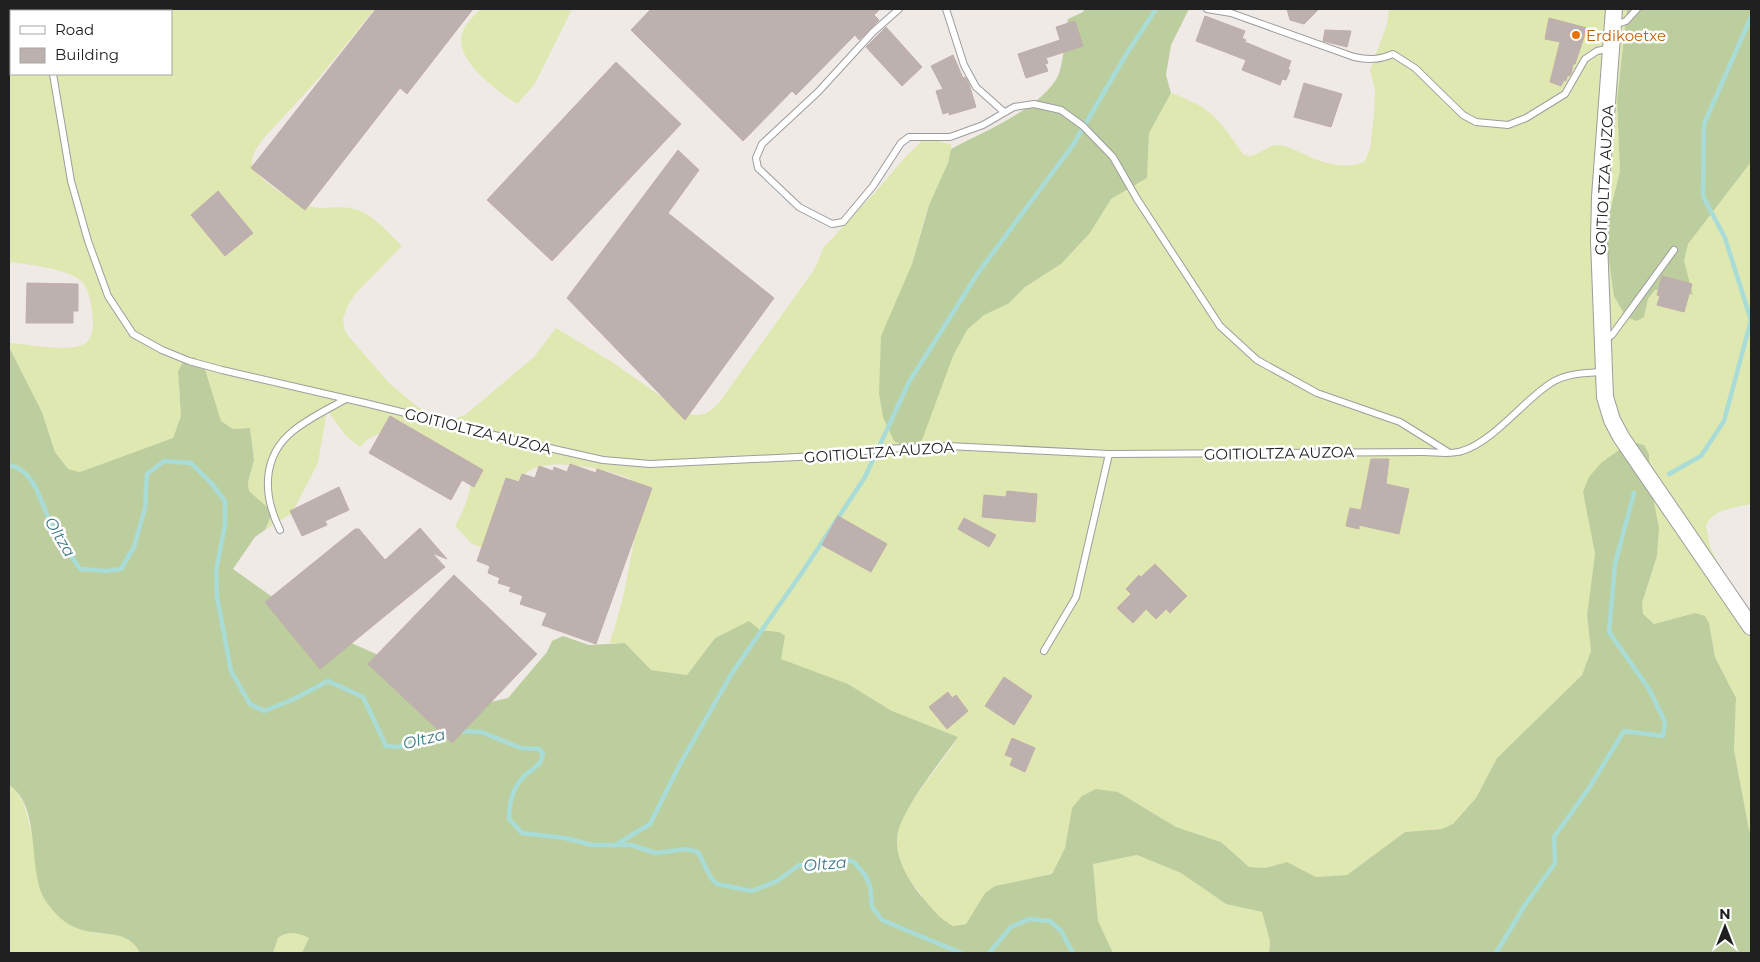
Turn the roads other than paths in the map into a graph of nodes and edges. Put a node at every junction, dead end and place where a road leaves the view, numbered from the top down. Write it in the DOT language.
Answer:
graph roads {
  1 [pos="899,9"];
  2 [pos="946,9"];
  3 [pos="1207,9"];
  4 [pos="1614,9"];
  5 [pos="1637,9"];
  6 [pos="1613,25"];
  7 [pos="1612,48"];
  8 [pos="53,75"];
  9 [pos="1004,112"];
  10 [pos="1674,250"];
  11 [pos="1603,340"];
  12 [pos="1603,372"];
  13 [pos="346,399"];
  14 [pos="1449,453"];
  15 [pos="1109,454"];
  16 [pos="280,530"];
  17 [pos="1751,627"];
  18 [pos="1044,651"];
  1 -- 9 [label="lane"];
  2 -- 9 [label="lane"];
  3 -- 7 [label="lane"];
  4 -- 6 [label="street, GOITIOLTZA AUZOA"];
  5 -- 6 [label="lane"];
  6 -- 7 [label="street, GOITIOLTZA AUZOA"];
  7 -- 11 [label="street, GOITIOLTZA AUZOA"];
  8 -- 13 [label="lane, GOITIOLTZA AUZOA"];
  9 -- 14 [label="lane"];
  10 -- 11 [label="lane"];
  11 -- 12 [label="street, GOITIOLTZA AUZOA"];
  12 -- 14 [label="lane, GOITIOLTZA AUZOA"];
  12 -- 17 [label="street, GOITIOLTZA AUZOA"];
  13 -- 15 [label="lane, GOITIOLTZA AUZOA"];
  13 -- 16 [label="lane"];
  14 -- 15 [label="lane, GOITIOLTZA AUZOA"];
  15 -- 18 [label="lane"];
}
